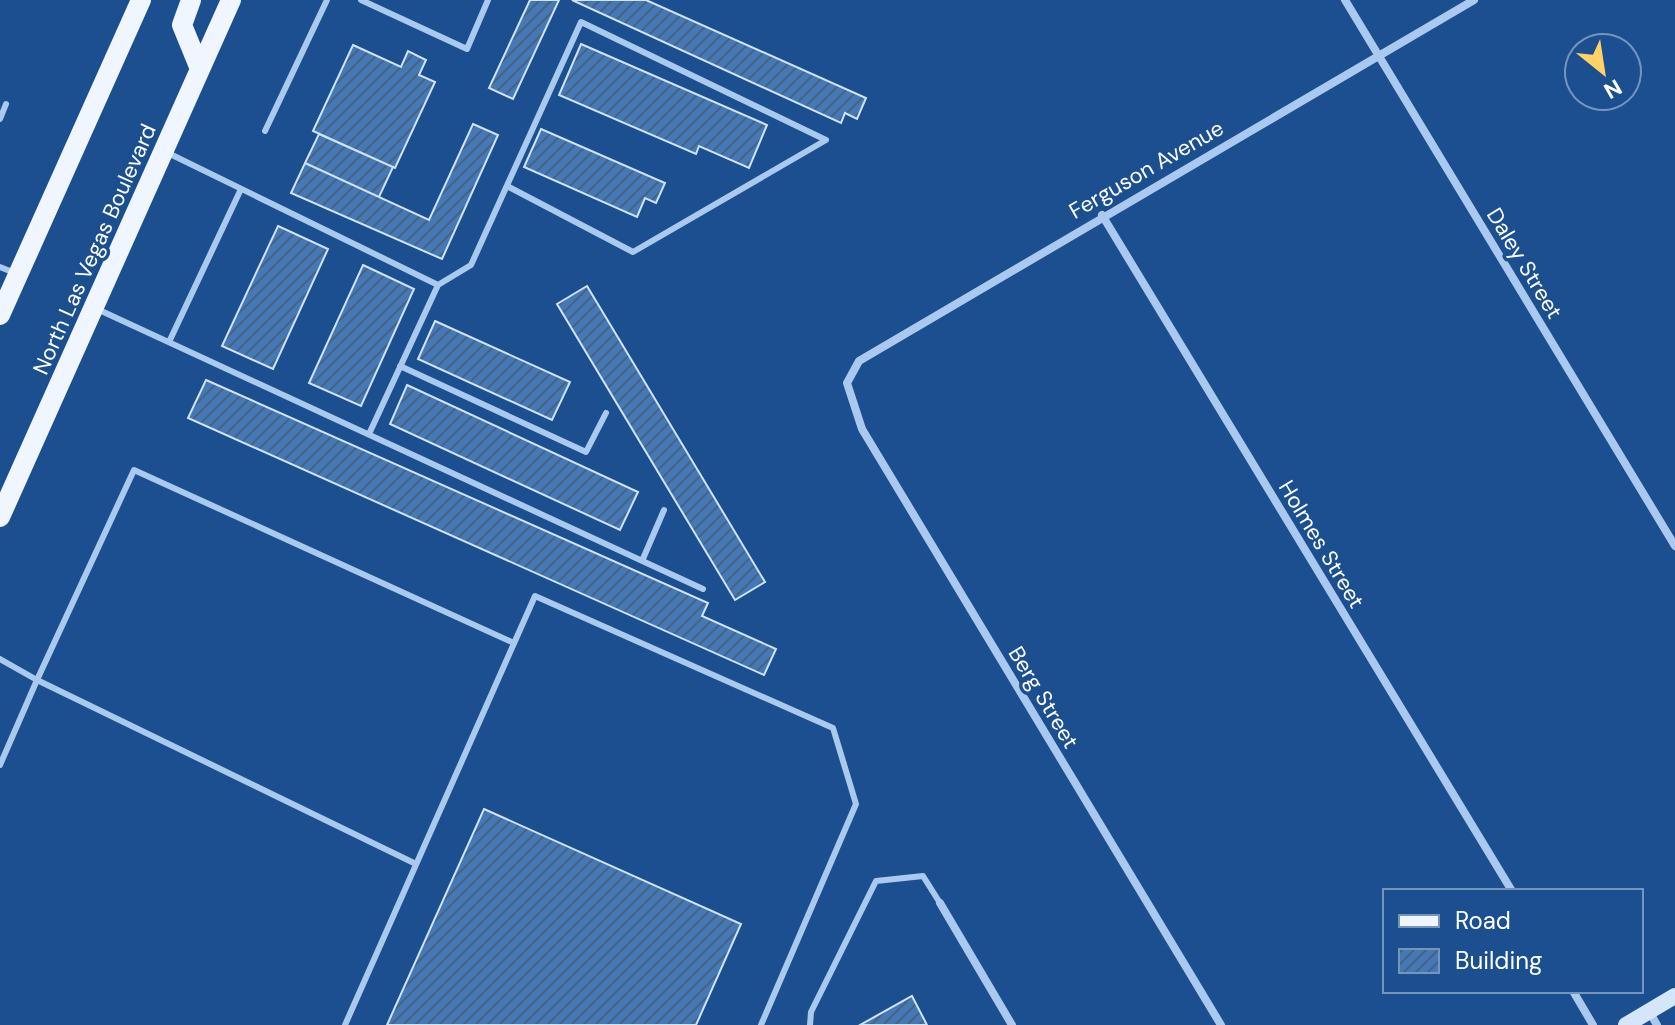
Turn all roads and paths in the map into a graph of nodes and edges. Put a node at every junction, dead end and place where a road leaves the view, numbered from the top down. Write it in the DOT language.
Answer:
graph roads {
  1 [pos="141,0"];
  2 [pos="191,0"];
  3 [pos="231,0"];
  4 [pos="327,0"];
  5 [pos="361,0"];
  6 [pos="488,0"];
  7 [pos="1345,0"];
  8 [pos="1474,0"];
  9 [pos="1378,56"];
  10 [pos="200,69"];
  11 [pos="6,104"];
  12 [pos="0,119"];
  13 [pos="265,131"];
  14 [pos="164,151"];
  15 [pos="507,186"];
  16 [pos="241,189"];
  17 [pos="1102,215"];
  18 [pos="9,270"];
  19 [pos="438,285"];
  20 [pos="94,307"];
  21 [pos="0,315"];
  22 [pos="169,342"];
  23 [pos="400,366"];
  24 [pos="847,383"];
  25 [pos="606,413"];
  26 [pos="369,434"];
  27 [pos="664,510"];
  28 [pos="0,517"];
  29 [pos="1675,546"];
  30 [pos="642,561"];
  31 [pos="703,589"];
  32 [pos="514,643"];
  33 [pos="0,659"];
  34 [pos="37,680"];
  35 [pos="0,765"];
  36 [pos="416,864"];
  37 [pos="1511,889"];
  38 [pos="940,903"];
  39 [pos="1574,993"];
  40 [pos="1675,996"];
  41 [pos="1653,1018"];
  42 [pos="345,1025"];
  43 [pos="761,1025"];
  44 [pos="810,1025"];
  45 [pos="1012,1025"];
  46 [pos="1221,1025"];
  47 [pos="1593,1025"];
  48 [pos="1626,1025"];
  1 -- 18 [label="main road"];
  2 -- 10 [label="main road"];
  3 -- 10 [label="main road, North Las Vegas Boulevard"];
  4 -- 13 [label="lane"];
  5 -- 6 [label="lane"];
  7 -- 9 [label="street, Daley Street"];
  8 -- 9 [label="street, Ferguson Avenue"];
  9 -- 17 [label="street, Ferguson Avenue"];
  9 -- 29 [label="street, Daley Street"];
  10 -- 14 [label="main road, North Las Vegas Boulevard"];
  11 -- 12 [label="lane"];
  14 -- 16 [label="lane"];
  14 -- 20 [label="main road, North Las Vegas Boulevard"];
  15 -- 15 [label="lane"];
  15 -- 19 [label="lane"];
  16 -- 19 [label="lane"];
  16 -- 22 [label="lane"];
  17 -- 24 [label="street, Ferguson Avenue"];
  17 -- 37 [label="street, Holmes Street"];
  18 -- 21 [label="main road"];
  19 -- 23 [label="lane"];
  20 -- 22 [label="lane"];
  20 -- 28 [label="main road, North Las Vegas Boulevard"];
  22 -- 26 [label="lane"];
  23 -- 25 [label="lane"];
  23 -- 26 [label="lane"];
  24 -- 46 [label="street, Berg Street"];
  26 -- 30 [label="lane"];
  27 -- 30 [label="lane"];
  30 -- 31 [label="lane"];
  32 -- 34 [label="lane"];
  32 -- 36 [label="lane"];
  32 -- 43 [label="lane"];
  33 -- 34 [label="lane"];
  34 -- 35 [label="lane"];
  34 -- 36 [label="lane"];
  36 -- 42 [label="lane"];
  38 -- 44 [label="lane"];
  38 -- 45 [label="street"];
  39 -- 47 [label="street"];
  40 -- 41 [label="street"];
  41 -- 48 [label="street"];
}
